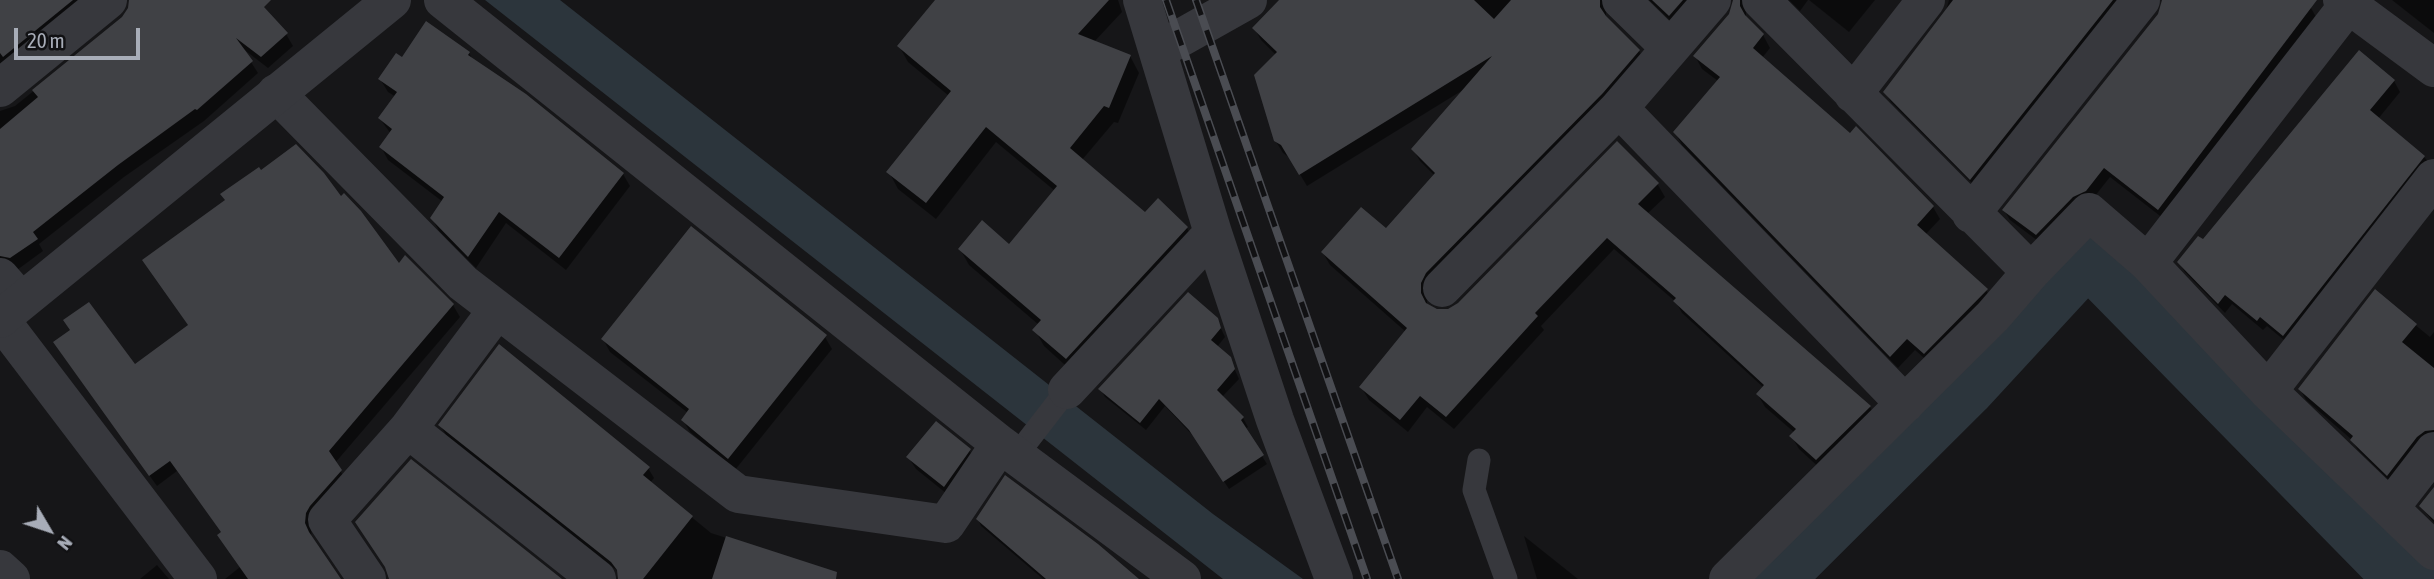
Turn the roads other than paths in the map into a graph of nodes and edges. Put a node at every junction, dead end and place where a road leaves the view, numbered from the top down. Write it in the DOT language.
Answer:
graph roads {
  1 [pos="108,0"];
  2 [pos="391,0"];
  3 [pos="443,0"];
  4 [pos="1142,0"];
  5 [pos="1248,0"];
  6 [pos="1621,0"];
  7 [pos="1712,0"];
  8 [pos="1761,0"];
  9 [pos="1926,0"];
  10 [pos="2141,0"];
  11 [pos="2345,2"];
  12 [pos="1670,48"];
  13 [pos="1159,50"];
  14 [pos="2434,68"];
  15 [pos="0,88"];
  16 [pos="276,93"];
  17 [pos="1853,93"];
  18 [pos="1619,107"];
  19 [pos="2434,178"];
  20 [pos="1971,214"];
  21 [pos="1213,233"];
  22 [pos="2148,263"];
  23 [pos="2031,272"];
  24 [pos="1442,288"];
  25 [pos="5,304"];
  26 [pos="497,310"];
  27 [pos="1067,390"];
  28 [pos="2268,391"];
  29 [pos="1905,404"];
  30 [pos="408,429"];
  31 [pos="1008,450"];
  32 [pos="2434,452"];
  33 [pos="1479,460"];
  34 [pos="2390,508"];
  35 [pos="2434,551"];
  36 [pos="0,569"];
  37 [pos="11,579"];
  38 [pos="198,579"];
  39 [pos="367,579"];
  40 [pos="597,579"];
  41 [pos="1182,579"];
  42 [pos="1334,579"];
  43 [pos="1506,579"];
  44 [pos="1728,579"];
  1 -- 15 [label="street"];
  2 -- 16 [label="street"];
  3 -- 31 [label="street"];
  4 -- 13 [label="street"];
  5 -- 13 [label="street"];
  6 -- 12 [label="street"];
  7 -- 12 [label="street"];
  8 -- 17 [label="street"];
  9 -- 17 [label="street"];
  10 -- 20 [label="street"];
  11 -- 14 [label="street"];
  11 -- 22 [label="street"];
  12 -- 18 [label="street"];
  13 -- 21 [label="street"];
  16 -- 25 [label="street"];
  16 -- 26 [label="street"];
  17 -- 20 [label="street"];
  18 -- 24 [label="street"];
  18 -- 29 [label="street"];
  19 -- 28 [label="street"];
  20 -- 23 [label="street"];
  21 -- 27 [label="street"];
  21 -- 42 [label="street"];
  22 -- 23 [label="street"];
  22 -- 28 [label="street"];
  23 -- 29 [label="street"];
  25 -- 38 [label="street"];
  26 -- 30 [label="street"];
  26 -- 31 [label="street"];
  27 -- 31 [label="lane"];
  28 -- 34 [label="street"];
  29 -- 44 [label="street"];
  30 -- 39 [label="street"];
  30 -- 40 [label="street"];
  31 -- 41 [label="street"];
  32 -- 34 [label="street"];
  33 -- 43 [label="lane"];
  34 -- 35 [label="street"];
  36 -- 37 [label="street"];
}
